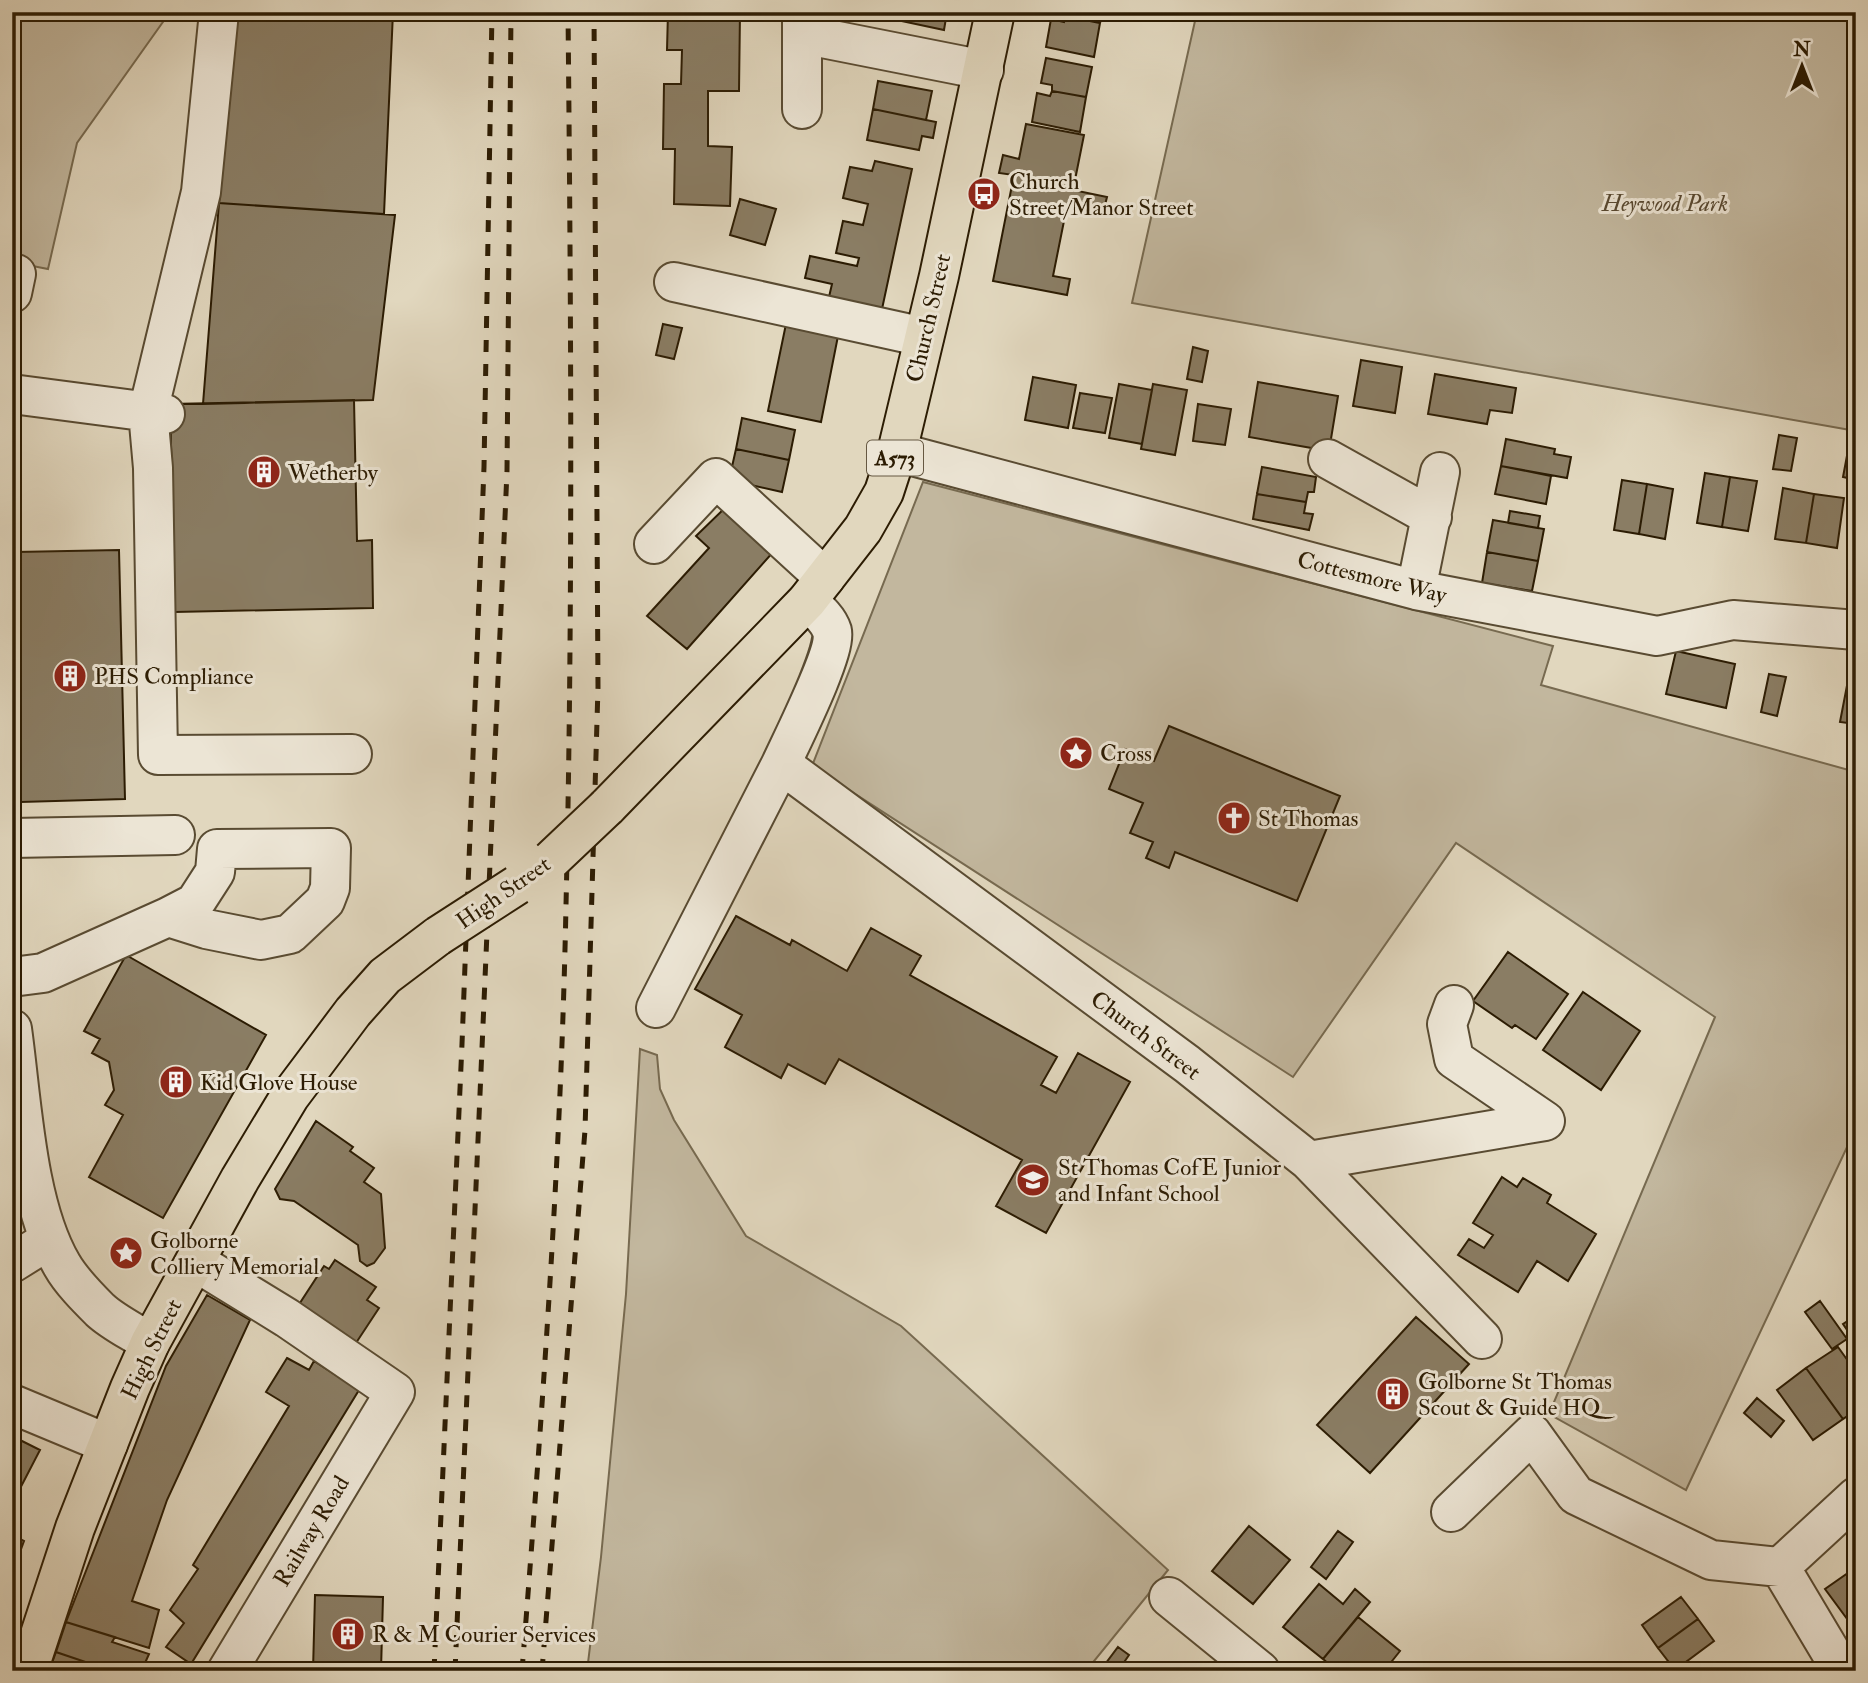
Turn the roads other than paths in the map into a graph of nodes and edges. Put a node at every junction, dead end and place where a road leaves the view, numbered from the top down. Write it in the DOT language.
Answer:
graph roads {
  1 [pos="219,12"];
  2 [pos="995,12"];
  3 [pos="802,23"];
  4 [pos="984,70"];
  5 [pos="802,109"];
  6 [pos="674,282"];
  7 [pos="924,337"];
  8 [pos="12,394"];
  9 [pos="157,413"];
  10 [pos="897,452"];
  11 [pos="1328,459"];
  12 [pos="1440,472"];
  13 [pos="1432,517"];
  14 [pos="654,544"];
  15 [pos="816,589"];
  16 [pos="1416,590"];
  17 [pos="1856,630"];
  18 [pos="352,754"];
  19 [pos="781,764"];
  20 [pos="607,807"];
  21 [pos="175,835"];
  22 [pos="12,838"];
  23 [pos="168,917"];
  24 [pos="12,977"];
  25 [pos="1454,1005"];
  26 [pos="656,1008"];
  27 [pos="12,1029"];
  28 [pos="20,1147"];
  29 [pos="1309,1161"];
  30 [pos="49,1240"];
  31 [pos="195,1262"];
  32 [pos="12,1264"];
  33 [pos="1482,1339"];
  34 [pos="150,1343"];
  35 [pos="12,1404"];
  36 [pos="108,1444"];
  37 [pos="1856,1497"];
  38 [pos="1451,1512"];
  39 [pos="1780,1567"];
  40 [pos="1170,1597"];
  41 [pos="28,1671"];
  42 [pos="227,1671"];
  43 [pos="1260,1671"];
  44 [pos="1842,1671"];
  1 -- 9 [label="street"];
  2 -- 4 [label="main road, Church Street / A573"];
  3 -- 4 [label="street"];
  3 -- 5 [label="street"];
  4 -- 7 [label="main road, Church Street / A573"];
  6 -- 7 [label="street"];
  7 -- 10 [label="main road, Church Street / A573"];
  8 -- 9 [label="street"];
  9 -- 18 [label="street"];
  10 -- 15 [label="main road, Church Street / A573"];
  10 -- 16 [label="street, Cottesmore Way"];
  11 -- 13 [label="street"];
  12 -- 13 [label="street"];
  13 -- 16 [label="street"];
  14 -- 15 [label="street"];
  15 -- 19 [label="street"];
  15 -- 20 [label="main road, Church Street / A573"];
  16 -- 17 [label="street, Cottesmore Way"];
  19 -- 26 [label="street"];
  19 -- 29 [label="street, Church Street"];
  20 -- 31 [label="main road, High Street / A573, bridge"];
  21 -- 22 [label="street"];
  23 -- 24 [label="street"];
  25 -- 29 [label="street"];
  27 -- 28 [label="street"];
  28 -- 30 [label="street"];
  29 -- 33 [label="street, Church Street"];
  30 -- 32 [label="street"];
  30 -- 34 [label="street"];
  31 -- 34 [label="main road, High Street / A573"];
  31 -- 42 [label="street, Railway Road"];
  34 -- 36 [label="main road, High Street / A573"];
  35 -- 36 [label="street"];
  36 -- 41 [label="main road, High Street / A573"];
  37 -- 39 [label="street"];
  38 -- 39 [label="street"];
  39 -- 44 [label="street"];
  40 -- 43 [label="street"];
}
